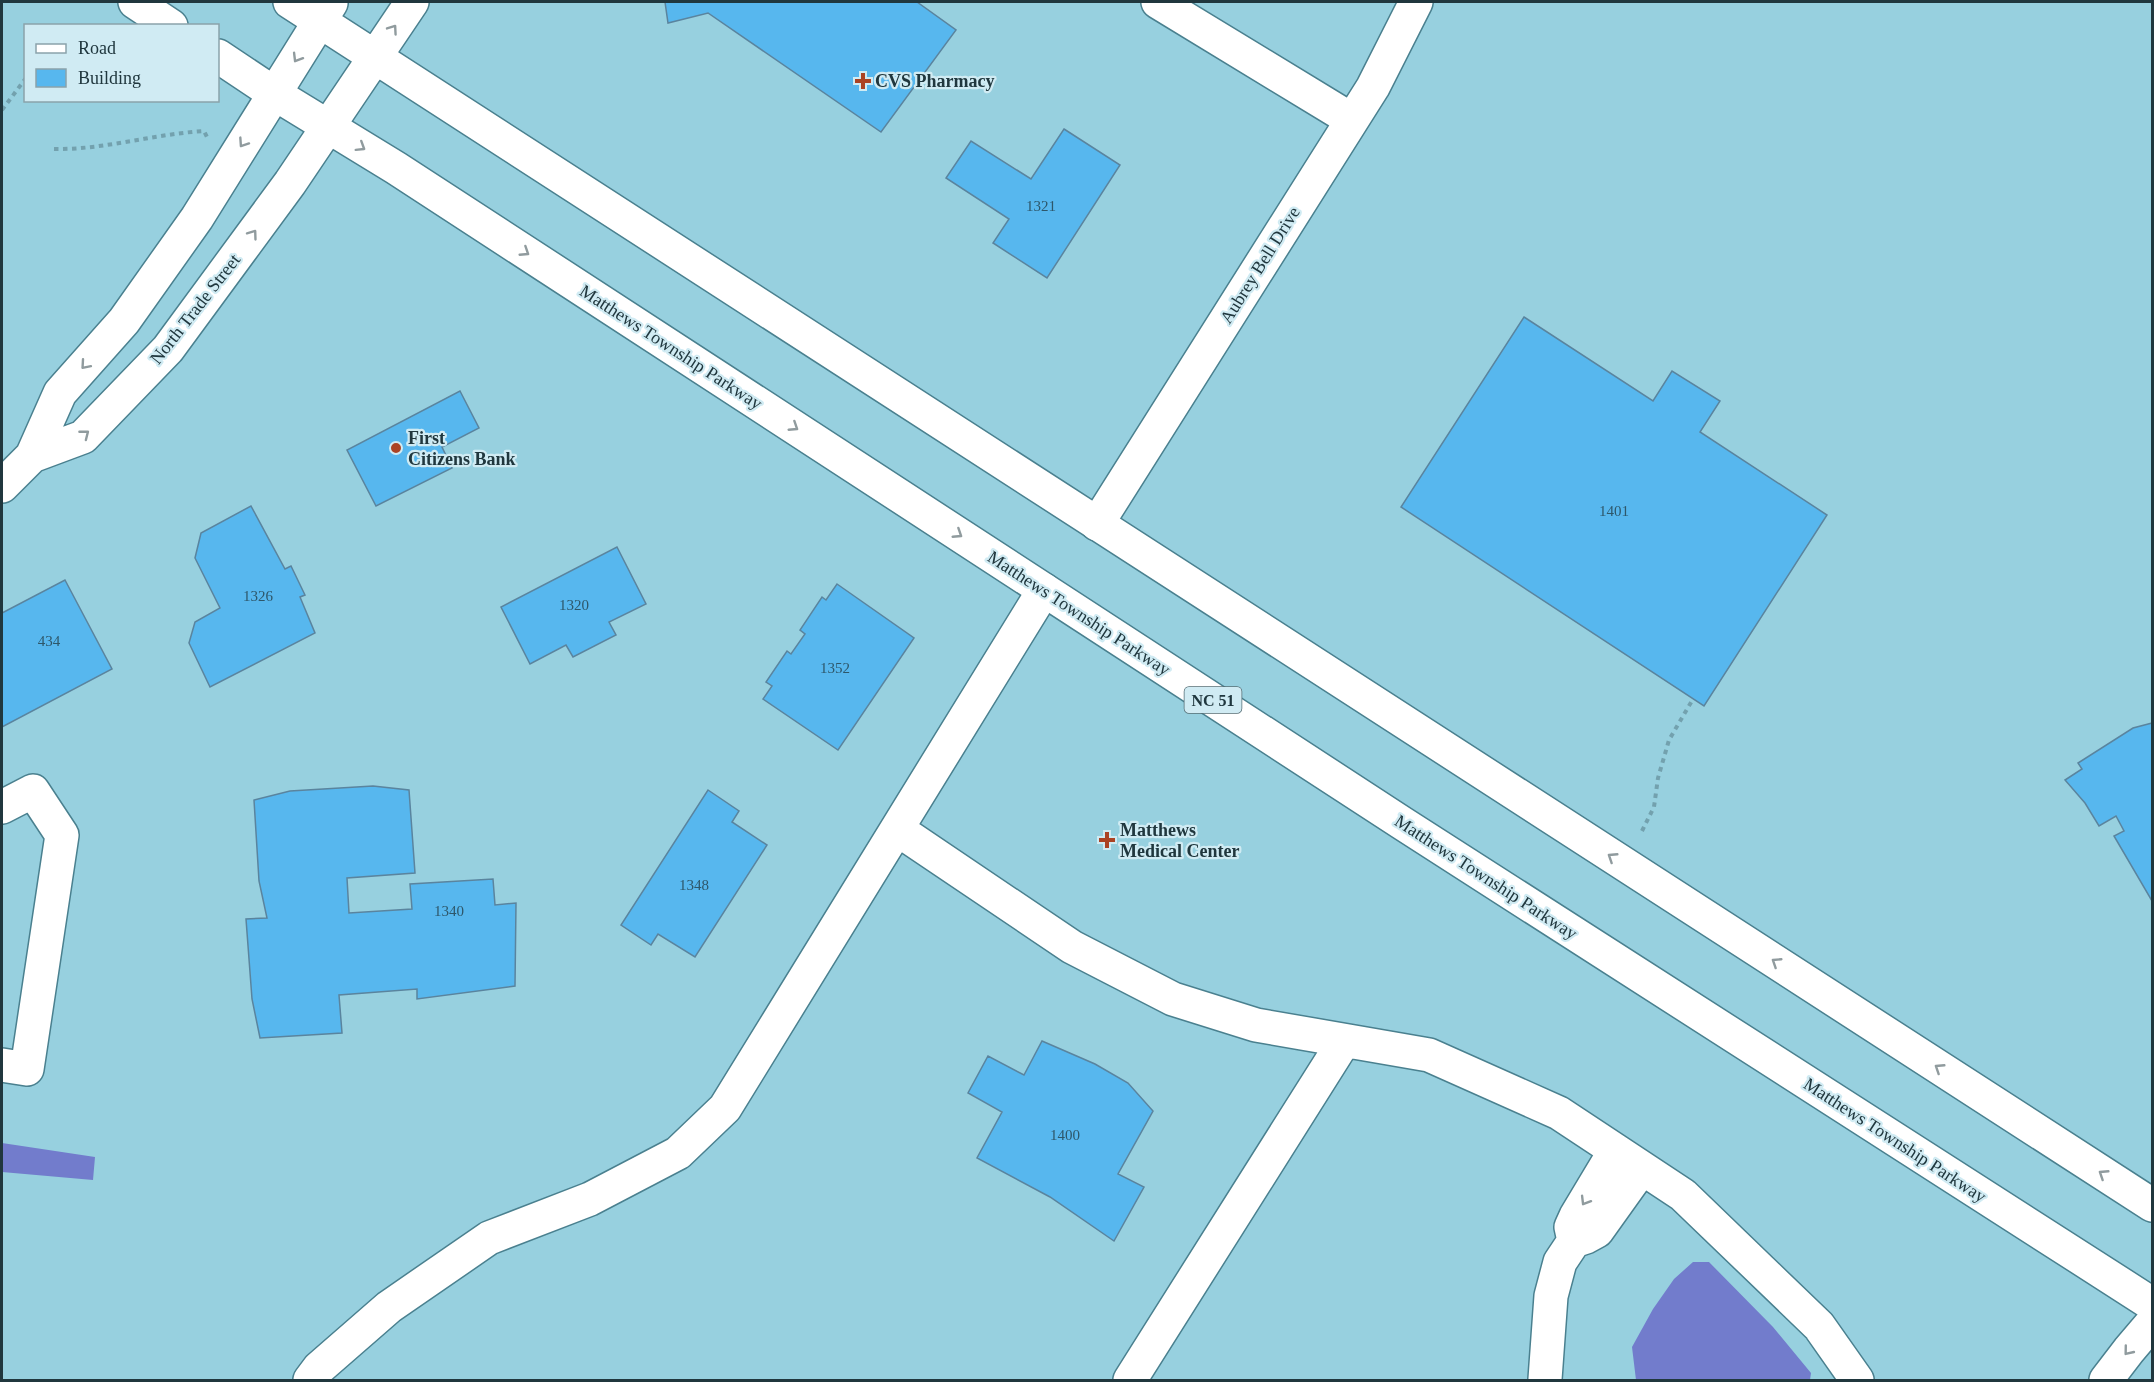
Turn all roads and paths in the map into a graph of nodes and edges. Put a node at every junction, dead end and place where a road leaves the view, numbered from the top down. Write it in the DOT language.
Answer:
graph roads {
  1 [pos="135,2"];
  2 [pos="290,2"];
  3 [pos="412,2"];
  4 [pos="1158,2"];
  5 [pos="1416,2"];
  6 [pos="326,11"];
  7 [pos="168,24"];
  8 [pos="219,57"];
  9 [pos="374,57"];
  10 [pos="24,81"];
  11 [pos="275,94"];
  12 [pos="2,110"];
  13 [pos="1352,120"];
  14 [pos="328,126"];
  15 [pos="209,142"];
  16 [pos="54,149"];
  17 [pos="32,456"];
  18 [pos="2,486"];
  19 [pos="1097,524"];
  20 [pos="1044,590"];
  21 [pos="1693,699"];
  22 [pos="2,807"];
  23 [pos="897,829"];
  24 [pos="1641,831"];
  25 [pos="1344,1041"];
  26 [pos="2,1065"];
  27 [pos="1628,1159"];
  28 [pos="2152,1205"];
  29 [pos="2152,1304"];
  30 [pos="2152,1323"];
  31 [pos="1545,1379"];
  32 [pos="310,1380"];
  33 [pos="1130,1380"];
  34 [pos="1857,1380"];
  35 [pos="2106,1380"];
  1 -- 7 [label="main road"];
  2 -- 6 [label="main road"];
  9 -- 3 [label="main road, North Trade Street, one-way"];
  4 -- 13 [label="main road"];
  5 -- 13 [label="main road, Aubrey Bell Drive"];
  6 -- 9 [label="main road"];
  6 -- 11 [label="main road, North Trade Street, one-way"];
  8 -- 11 [label="main road, Matthews Township Parkway / NC 51"];
  9 -- 14 [label="main road, North Trade Street"];
  9 -- 19 [label="main road"];
  10 -- 12 [label="path"];
  11 -- 14 [label="main road, Matthews Township Parkway / NC 51"];
  11 -- 17 [label="main road, North Trade Street, one-way"];
  13 -- 19 [label="main road, Aubrey Bell Drive"];
  17 -- 14 [label="main road, North Trade Street, one-way"];
  14 -- 20 [label="main road, Matthews Township Parkway / NC 51, one-way"];
  15 -- 16 [label="path"];
  17 -- 18 [label="main road, North Trade Street"];
  28 -- 19 [label="main road, one-way"];
  20 -- 23 [label="main road"];
  20 -- 29 [label="main road, Matthews Township Parkway / NC 51"];
  21 -- 24 [label="path"];
  22 -- 26 [label="main road"];
  23 -- 25 [label="main road"];
  23 -- 32 [label="main road"];
  25 -- 27 [label="main road"];
  25 -- 33 [label="main road"];
  27 -- 31 [label="main road"];
  27 -- 34 [label="main road"];
  30 -- 35 [label="main road, one-way"];
}
